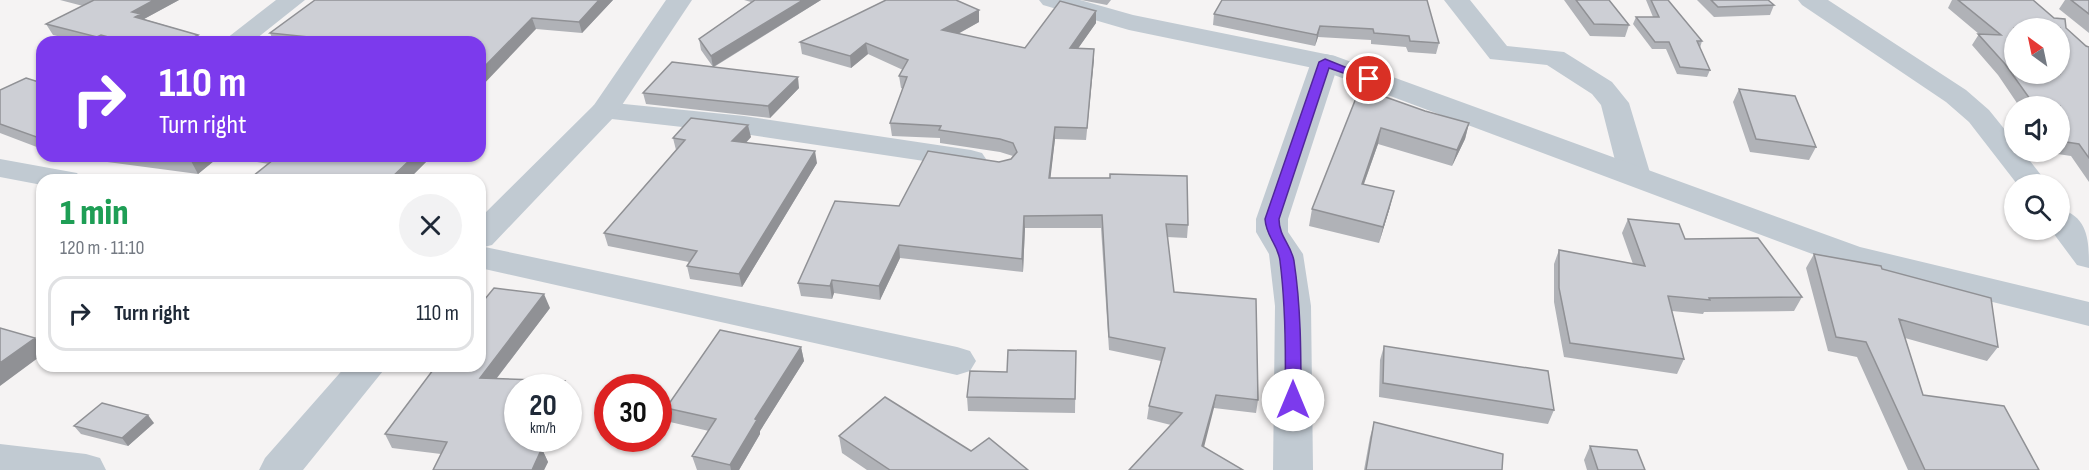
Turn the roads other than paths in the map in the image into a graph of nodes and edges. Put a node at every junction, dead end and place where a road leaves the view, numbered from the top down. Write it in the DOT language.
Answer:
graph roads {
  1 [pos="292,0"];
  2 [pos="679,0"];
  3 [pos="1052,0"];
  4 [pos="1457,0"];
  5 [pos="1811,0"];
  6 [pos="243,36"];
  7 [pos="1325,62"];
  8 [pos="604,111"];
  9 [pos="1000,163"];
  10 [pos="0,168"];
  11 [pos="2025,174"];
  12 [pos="36,175"];
  13 [pos="1635,176"];
  14 [pos="486,231"];
  15 [pos="2070,232"];
  16 [pos="2089,257"];
  17 [pos="486,258"];
  18 [pos="2089,314"];
  19 [pos="957,361"];
  20 [pos="363,372"];
  21 [pos="0,460"];
  22 [pos="86,470"];
  23 [pos="279,470"];
  24 [pos="1293,470"];
  1 -- 6 [label="street"];
  2 -- 8 [label="street"];
  3 -- 7 [label="street"];
  4 -- 13 [label="street"];
  5 -- 11 [label="street"];
  7 -- 13 [label="street"];
  7 -- 24 [label="street"];
  8 -- 9 [label="street"];
  8 -- 14 [label="street"];
  10 -- 12 [label="street"];
  13 -- 18 [label="street"];
  15 -- 16 [label="street"];
  17 -- 19 [label="street"];
  20 -- 23 [label="street"];
  21 -- 22 [label="street"];
}
